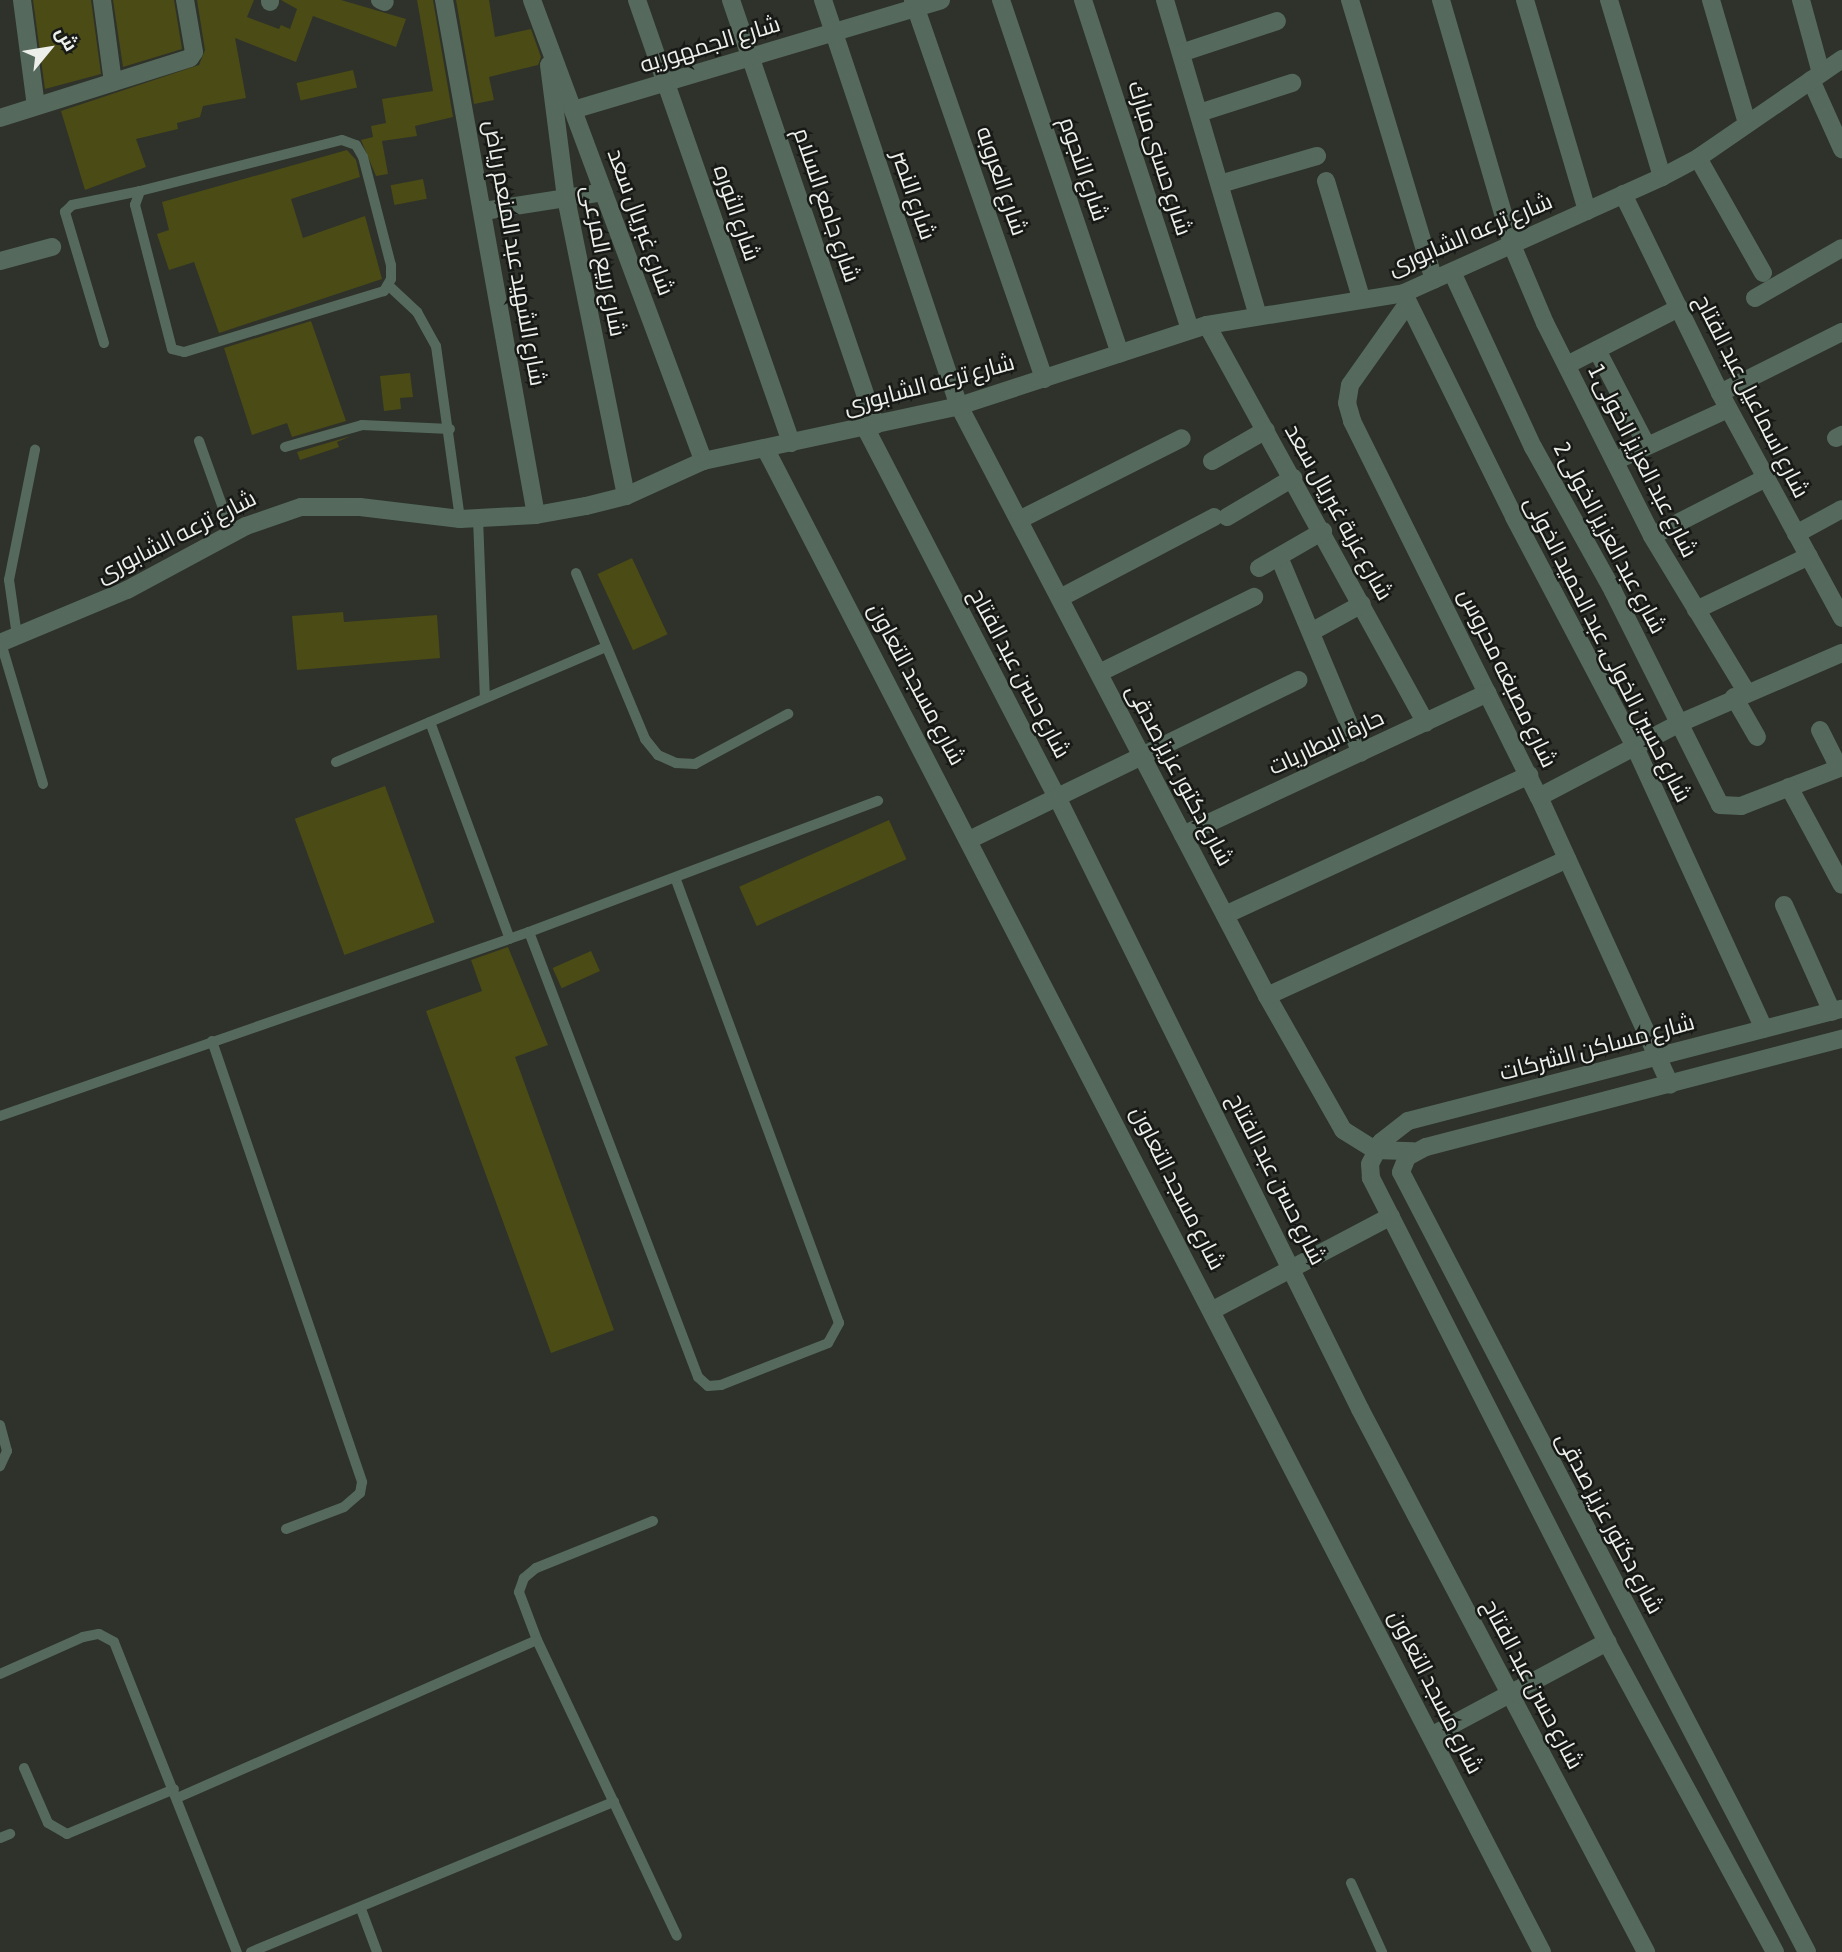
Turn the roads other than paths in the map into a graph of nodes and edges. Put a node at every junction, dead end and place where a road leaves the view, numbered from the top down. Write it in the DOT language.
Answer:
graph roads {
  1 [pos="22,0"];
  2 [pos="102,0"];
  3 [pos="186,0"];
  4 [pos="532,0"];
  5 [pos="637,0"];
  6 [pos="731,0"];
  7 [pos="823,0"];
  8 [pos="941,0"];
  9 [pos="1001,0"];
  10 [pos="1083,0"];
  11 [pos="1165,0"];
  12 [pos="1350,0"];
  13 [pos="1441,0"];
  14 [pos="1525,0"];
  15 [pos="1609,0"];
  16 [pos="1712,0"];
  17 [pos="1801,0"];
  18 [pos="449,1"];
  19 [pos="914,4"];
  20 [pos="1278,21"];
  21 [pos="834,33"];
  22 [pos="545,34"];
  23 [pos="1181,53"];
  24 [pos="751,57"];
  25 [pos="1842,59"];
  26 [pos="1816,77"];
  27 [pos="113,82"];
  28 [pos="666,83"];
  29 [pos="1292,83"];
  30 [pos="36,106"];
  31 [pos="573,110"];
  32 [pos="1199,113"];
  33 [pos="0,118"];
  34 [pos="1748,124"];
  35 [pos="1842,149"];
  36 [pos="1317,156"];
  37 [pos="1698,158"];
  38 [pos="1662,177"];
  39 [pos="1326,181"];
  40 [pos="1220,184"];
  41 [pos="140,191"];
  42 [pos="604,192"];
  43 [pos="1623,194"];
  44 [pos="566,198"];
  45 [pos="484,211"];
  46 [pos="1587,211"];
  47 [pos="1512,245"];
  48 [pos="52,247"];
  49 [pos="1842,248"];
  50 [pos="0,261"];
  51 [pos="1452,272"];
  52 [pos="1763,273"];
  53 [pos="1434,280"];
  54 [pos="388,285"];
  55 [pos="1361,298"];
  56 [pos="1406,298"];
  57 [pos="1755,298"];
  58 [pos="1678,308"];
  59 [pos="1258,314"];
  60 [pos="1199,327"];
  61 [pos="1842,331"];
  62 [pos="104,343"];
  63 [pos="1597,350"];
  64 [pos="1120,353"];
  65 [pos="1567,365"];
  66 [pos="1044,379"];
  67 [pos="1724,401"];
  68 [pos="959,406"];
  69 [pos="870,426"];
  70 [pos="450,429"];
  71 [pos="1266,430"];
  72 [pos="1182,438"];
  73 [pos="199,441"];
  74 [pos="791,443"];
  75 [pos="1647,446"];
  76 [pos="285,447"];
  77 [pos="765,448"];
  78 [pos="35,450"];
  79 [pos="703,461"];
  80 [pos="1212,461"];
  81 [pos="1615,461"];
  82 [pos="1293,478"];
  83 [pos="1766,478"];
  84 [pos="626,496"];
  85 [pos="1842,509"];
  86 [pos="536,515"];
  87 [pos="469,519"];
  88 [pos="1019,520"];
  89 [pos="1323,531"];
  90 [pos="232,533"];
  91 [pos="1796,534"];
  92 [pos="1652,536"];
  93 [pos="1809,556"];
  94 [pos="1279,557"];
  95 [pos="1259,568"];
  96 [pos="576,573"];
  97 [pos="1254,597"];
  98 [pos="1060,598"];
  99 [pos="1362,604"];
  100 [pos="1696,610"];
  101 [pos="1841,615"];
  102 [pos="1311,632"];
  103 [pos="5,640"];
  104 [pos="606,647"];
  105 [pos="1842,653"];
  106 [pos="1099,673"];
  107 [pos="1298,680"];
  108 [pos="1488,693"];
  109 [pos="1740,694"];
  110 [pos="485,698"];
  111 [pos="788,714"];
  112 [pos="430,722"];
  113 [pos="1426,723"];
  114 [pos="1680,723"];
  115 [pos="1820,730"];
  116 [pos="1757,737"];
  117 [pos="1634,745"];
  118 [pos="1361,753"];
  119 [pos="1143,756"];
  120 [pos="335,762"];
  121 [pos="1841,768"];
  122 [pos="1529,775"];
  123 [pos="43,784"];
  124 [pos="1789,787"];
  125 [pos="1057,797"];
  126 [pos="1539,797"];
  127 [pos="878,801"];
  128 [pos="1184,835"];
  129 [pos="971,839"];
  130 [pos="1567,859"];
  131 [pos="1838,866"];
  132 [pos="676,879"];
  133 [pos="1842,885"];
  134 [pos="1784,905"];
  135 [pos="1226,915"];
  136 [pos="529,932"];
  137 [pos="510,939"];
  138 [pos="1267,996"];
  139 [pos="1837,1011"];
  140 [pos="1764,1029"];
  141 [pos="1842,1039"];
  142 [pos="212,1041"];
  143 [pos="1657,1057"];
  144 [pos="1670,1085"];
  145 [pos="0,1116"];
  146 [pos="1375,1150"];
  147 [pos="1413,1151"];
  148 [pos="1391,1216"];
  149 [pos="1294,1267"];
  150 [pos="1213,1310"];
  151 [pos="0,1425"];
  152 [pos="0,1466"];
  153 [pos="653,1521"];
  154 [pos="286,1529"];
  155 [pos="537,1640"];
  156 [pos="1607,1642"];
  157 [pos="0,1674"];
  158 [pos="1511,1693"];
  159 [pos="1431,1736"];
  160 [pos="24,1768"];
  161 [pos="175,1794"];
  162 [pos="614,1802"];
  163 [pos="1351,1883"];
  164 [pos="361,1909"];
  165 [pos="677,1936"];
  166 [pos="237,1952"];
  167 [pos="251,1952"];
  168 [pos="377,1952"];
  169 [pos="1382,1952"];
  170 [pos="1542,1952"];
  171 [pos="1646,1952"];
  172 [pos="1775,1952"];
  173 [pos="1807,1952"];
  1 -- 30 [label="street"];
  2 -- 27 [label="street"];
  3 -- 27 [label="street"];
  4 -- 22 [label="street, شارع غبريال سعد"];
  5 -- 28 [label="street, شارع الثوره"];
  6 -- 24 [label="street, شارع جامع السلام"];
  7 -- 21 [label="street, شارع النصر"];
  8 -- 19 [label="street, شارع الجمهوريه"];
  9 -- 64 [label="street, شارع النجوم"];
  10 -- 60 [label="street, شارع حسنى مبارك"];
  11 -- 23 [label="street"];
  12 -- 53 [label="street"];
  13 -- 47 [label="street, شارع عبد العزيز الخولى 1"];
  14 -- 46 [label="street"];
  15 -- 38 [label="street"];
  16 -- 34 [label="street"];
  17 -- 26 [label="street"];
  18 -- 45 [label="street, شارع الشهيد عبد المنعم رياض"];
  19 -- 21 [label="street, شارع الجمهوريه"];
  19 -- 66 [label="street, شارع العروبه"];
  20 -- 23 [label="street"];
  21 -- 24 [label="street, شارع الجمهوريه"];
  21 -- 68 [label="street, شارع النصر"];
  22 -- 31 [label="street, شارع غبريال سعد"];
  22 -- 44 [label="street, شارع ربيع المرعى"];
  23 -- 32 [label="street"];
  24 -- 28 [label="street, شارع الجمهوريه"];
  24 -- 69 [label="street, شارع جامع السلام"];
  25 -- 26 [label="street, شارع ترعه الشابورى"];
  26 -- 34 [label="street, شارع ترعه الشابورى"];
  26 -- 35 [label="street"];
  27 -- 30 [label="street"];
  28 -- 31 [label="street, شارع الجمهوريه"];
  28 -- 74 [label="street, شارع الثوره"];
  29 -- 32 [label="street"];
  30 -- 33 [label="street"];
  31 -- 42 [label="street, شارع غبريال سعد"];
  32 -- 40 [label="street"];
  34 -- 37 [label="street, شارع ترعه الشابورى"];
  36 -- 40 [label="street"];
  37 -- 38 [label="street, شارع ترعه الشابورى"];
  37 -- 52 [label="street"];
  38 -- 43 [label="street, شارع ترعه الشابورى"];
  39 -- 55 [label="street"];
  40 -- 59 [label="street"];
  41 -- 54 [label="lane"];
  41 -- 54 [label="lane"];
  41 -- 62 [label="lane"];
  42 -- 44 [label="street"];
  42 -- 79 [label="street, شارع غبريال سعد"];
  43 -- 46 [label="street, شارع ترعه الشابورى"];
  43 -- 58 [label="street, شارع اسماعيل عبد الفتاح"];
  44 -- 45 [label="street"];
  44 -- 84 [label="street, شارع ربيع المرعى"];
  45 -- 86 [label="street, شارع الشهيد عبد المنعم رياض"];
  46 -- 47 [label="street, شارع ترعه الشابورى"];
  47 -- 51 [label="street, شارع ترعه الشابورى"];
  47 -- 65 [label="street, شارع عبد العزيز الخولى 1"];
  48 -- 50 [label="street"];
  49 -- 57 [label="street"];
  51 -- 53 [label="street, شارع ترعه الشابورى"];
  51 -- 114 [label="street, شارع عبد العزيز الخولى 2"];
  53 -- 56 [label="street, شارع ترعه الشابورى"];
  54 -- 70 [label="lane"];
  55 -- 56 [label="street, شارع ترعه الشابورى"];
  55 -- 59 [label="street, شارع ترعه الشابورى"];
  56 -- 108 [label="street, شارع مصبغه محروس"];
  56 -- 117 [label="street, شارع حسين الخولى, عبد الحميد الخولى"];
  58 -- 63 [label="street"];
  58 -- 67 [label="street, شارع اسماعيل عبد الفتاح"];
  59 -- 60 [label="street, شارع ترعه الشابورى"];
  60 -- 64 [label="street, شارع ترعه الشابورى"];
  60 -- 71 [label="street, شارع عزبة غبريال سعد"];
  61 -- 67 [label="street"];
  63 -- 65 [label="street"];
  63 -- 75 [label="street"];
  64 -- 66 [label="street, شارع ترعه الشابورى"];
  65 -- 81 [label="street, شارع عبد العزيز الخولى 1"];
  66 -- 68 [label="street, شارع ترعه الشابورى"];
  67 -- 75 [label="street"];
  67 -- 83 [label="street, شارع اسماعيل عبد الفتاح"];
  68 -- 69 [label="street, شارع ترعه الشابورى"];
  68 -- 88 [label="street, شارع دكتور عزيز صدقى"];
  69 -- 74 [label="street, شارع ترعه الشابورى"];
  69 -- 125 [label="street, شارع حسن عبد الفتاح"];
  70 -- 76 [label="lane"];
  70 -- 87 [label="lane"];
  71 -- 80 [label="street"];
  71 -- 82 [label="street, شارع عزبة غبريال سعد"];
  72 -- 88 [label="street"];
  73 -- 90 [label="lane"];
  74 -- 77 [label="street, شارع ترعه الشابورى"];
  75 -- 81 [label="street"];
  77 -- 79 [label="street, شارع ترعه الشابورى"];
  77 -- 129 [label="street, شارع مسجد التعاون"];
  78 -- 103 [label="lane"];
  79 -- 84 [label="street, شارع ترعه الشابورى"];
  81 -- 92 [label="street, شارع عبد العزيز الخولى 1"];
  82 -- 89 [label="street, شارع عزبة غبريال سعد"];
  82 -- 98 [label="street"];
  83 -- 91 [label="street, شارع اسماعيل عبد الفتاح"];
  83 -- 92 [label="street"];
  84 -- 86 [label="street, شارع ترعه الشابورى"];
  85 -- 91 [label="street"];
  86 -- 87 [label="street, شارع ترعه الشابورى"];
  87 -- 90 [label="street, شارع ترعه الشابورى"];
  87 -- 110 [label="lane"];
  88 -- 98 [label="street, شارع دكتور عزيز صدقى"];
  89 -- 94 [label="street"];
  89 -- 99 [label="street, شارع عزبة غبريال سعد"];
  90 -- 103 [label="street, شارع ترعه الشابورى"];
  91 -- 93 [label="street, شارع اسماعيل عبد الفتاح"];
  92 -- 100 [label="street, شارع عبد العزيز الخولى 1"];
  93 -- 100 [label="street"];
  93 -- 101 [label="street, شارع اسماعيل عبد الفتاح"];
  94 -- 95 [label="street"];
  94 -- 102 [label="street"];
  96 -- 104 [label="lane"];
  97 -- 106 [label="street"];
  98 -- 106 [label="street, شارع دكتور عزيز صدقى"];
  99 -- 102 [label="street"];
  99 -- 113 [label="street, شارع عزبة غبريال سعد"];
  100 -- 109 [label="street, شارع عبد العزيز الخولى 1"];
  102 -- 118 [label="street"];
  103 -- 123 [label="lane"];
  104 -- 110 [label="lane"];
  104 -- 111 [label="lane"];
  105 -- 109 [label="street"];
  106 -- 119 [label="street, شارع دكتور عزيز صدقى"];
  107 -- 119 [label="street"];
  108 -- 113 [label="street, حارة البطاريات"];
  108 -- 122 [label="street, شارع مصبغه محروس"];
  109 -- 114 [label="street"];
  109 -- 116 [label="street, شارع عبد العزيز الخولى 1"];
  110 -- 112 [label="lane"];
  112 -- 120 [label="lane"];
  112 -- 137 [label="lane"];
  113 -- 118 [label="street, حارة البطاريات"];
  114 -- 117 [label="street"];
  114 -- 124 [label="street, شارع عبد العزيز الخولى 2"];
  115 -- 121 [label="street"];
  117 -- 126 [label="street"];
  117 -- 140 [label="street, شارع حسين الخولى, عبد الحميد الخولى"];
  118 -- 128 [label="street, حارة البطاريات"];
  119 -- 125 [label="street"];
  119 -- 128 [label="street, شارع دكتور عزيز صدقى"];
  121 -- 124 [label="street"];
  122 -- 126 [label="street, شارع مصبغه محروس"];
  122 -- 135 [label="street"];
  124 -- 131 [label="street"];
  125 -- 129 [label="street"];
  125 -- 149 [label="street, شارع حسن عبد الفتاح"];
  126 -- 130 [label="street, شارع مصبغه محروس"];
  127 -- 132 [label="lane"];
  128 -- 135 [label="street, شارع دكتور عزيز صدقى"];
  129 -- 150 [label="street, شارع مسجد التعاون"];
  130 -- 138 [label="street"];
  130 -- 143 [label="street, شارع مصبغه محروس"];
  131 -- 133 [label="street"];
  132 -- 136 [label="lane"];
  132 -- 136 [label="lane"];
  134 -- 139 [label="street"];
  135 -- 138 [label="street, شارع دكتور عزيز صدقى"];
  136 -- 137 [label="lane"];
  137 -- 142 [label="lane"];
  138 -- 146 [label="street, شارع دكتور عزيز صدقى"];
  139 -- 140 [label="street, شارع مساكن الشركات"];
  140 -- 143 [label="street, شارع مساكن الشركات"];
  141 -- 144 [label="street"];
  142 -- 145 [label="lane"];
  142 -- 154 [label="lane"];
  143 -- 144 [label="street, شارع مصبغه محروس"];
  143 -- 146 [label="street, شارع مساكن الشركات"];
  144 -- 147 [label="street"];
  146 -- 147 [label="street"];
  146 -- 148 [label="street"];
  147 -- 173 [label="street, شارع دكتور عزيز صدقى"];
  148 -- 149 [label="street"];
  148 -- 156 [label="street"];
  149 -- 150 [label="street"];
  149 -- 158 [label="street, شارع حسن عبد الفتاح"];
  150 -- 159 [label="street, شارع مسجد التعاون"];
  151 -- 152 [label="lane"];
  153 -- 155 [label="lane"];
  155 -- 161 [label="lane"];
  155 -- 162 [label="lane"];
  156 -- 158 [label="street"];
  156 -- 172 [label="street"];
  157 -- 161 [label="lane"];
  158 -- 159 [label="street"];
  158 -- 171 [label="street, شارع حسن عبد الفتاح"];
  159 -- 170 [label="street, شارع مسجد التعاون"];
  160 -- 161 [label="lane"];
  161 -- 166 [label="lane"];
  162 -- 164 [label="lane"];
  162 -- 165 [label="lane"];
  163 -- 169 [label="lane"];
  164 -- 167 [label="lane"];
  164 -- 168 [label="lane"];
}
